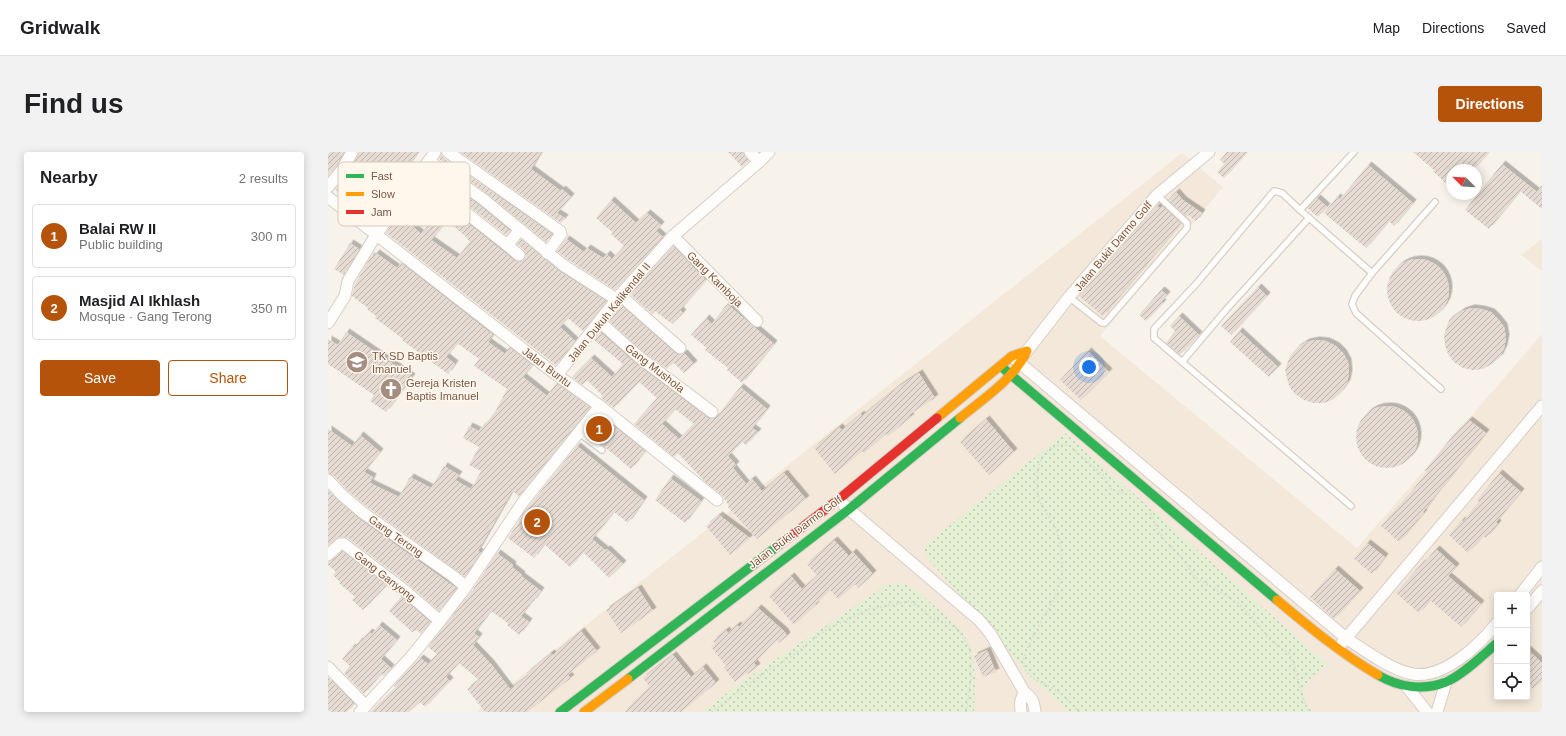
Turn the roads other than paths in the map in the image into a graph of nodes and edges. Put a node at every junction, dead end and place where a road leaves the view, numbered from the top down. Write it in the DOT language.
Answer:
graph roads {
  1 [pos="352,152"];
  2 [pos="448,152"];
  3 [pos="750,152"];
  4 [pos="769,152"];
  5 [pos="1209,152"];
  6 [pos="1354,152"];
  7 [pos="346,162"];
  8 [pos="462,162"];
  9 [pos="759,162"];
  10 [pos="470,168"];
  11 [pos="338,175"];
  12 [pos="328,187"];
  13 [pos="470,189"];
  14 [pos="1157,195"];
  15 [pos="328,197"];
  16 [pos="1435,202"];
  17 [pos="338,205"];
  18 [pos="1300,210"];
  19 [pos="470,216"];
  20 [pos="1310,218"];
  21 [pos="366,226"];
  22 [pos="382,226"];
  23 [pos="520,230"];
  24 [pos="376,234"];
  25 [pos="673,236"];
  26 [pos="506,245"];
  27 [pos="547,253"];
  28 [pos="519,255"];
  29 [pos="1372,273"];
  30 [pos="618,297"];
  31 [pos="1069,297"];
  32 [pos="757,321"];
  33 [pos="600,322"];
  34 [pos="328,323"];
  35 [pos="680,348"];
  36 [pos="1027,351"];
  37 [pos="1012,356"];
  38 [pos="1182,362"];
  39 [pos="1021,364"];
  40 [pos="1000,366"];
  41 [pos="558,375"];
  42 [pos="1011,376"];
  43 [pos="1441,389"];
  44 [pos="600,406"];
  45 [pos="1542,406"];
  46 [pos="712,412"];
  47 [pos="579,433"];
  48 [pos="602,450"];
  49 [pos="328,480"];
  50 [pos="839,499"];
  51 [pos="717,500"];
  52 [pos="1350,506"];
  53 [pos="848,510"];
  54 [pos="328,555"];
  55 [pos="1542,567"];
  56 [pos="1538,580"];
  57 [pos="466,587"];
  58 [pos="1542,591"];
  59 [pos="1524,592"];
  60 [pos="1530,605"];
  61 [pos="440,621"];
  62 [pos="1494,627"];
  63 [pos="1346,638"];
  64 [pos="1494,646"];
  65 [pos="1339,649"];
  66 [pos="328,667"];
  67 [pos="1446,682"];
  68 [pos="1407,687"];
  69 [pos="1025,693"];
  70 [pos="363,709"];
  71 [pos="560,712"];
  72 [pos="584,712"];
  73 [pos="1021,712"];
  74 [pos="1035,712"];
  75 [pos="1427,712"];
  76 [pos="1437,712"];
  1 -- 7 [label="street"];
  2 -- 8 [label="street"];
  3 -- 9 [label="street"];
  4 -- 9 [label="street, Jalan Dukuh Kalikendal II"];
  5 -- 14 [label="street, Jalan Bukit Darmo Golf"];
  6 -- 18 [label="lane"];
  9 -- 25 [label="street, Jalan Dukuh Kalikendal II"];
  10 -- 27 [label="street"];
  11 -- 12 [label="street"];
  13 -- 23 [label="street"];
  14 -- 31 [label="street, Jalan Bukit Darmo Golf"];
  14 -- 31 [label="lane"];
  15 -- 17 [label="street, Jalan Buntu"];
  16 -- 29 [label="lane"];
  18 -- 20 [label="lane"];
  18 -- 38 [label="lane"];
  19 -- 26 [label="street"];
  20 -- 29 [label="lane"];
  20 -- 38 [label="lane"];
  21 -- 24 [label="street, Jalan Buntu"];
  22 -- 24 [label="street"];
  23 -- 26 [label="street"];
  23 -- 27 [label="street"];
  24 -- 34 [label="street"];
  24 -- 41 [label="street, Jalan Buntu"];
  25 -- 30 [label="street, Jalan Dukuh Kalikendal II"];
  25 -- 32 [label="street, Gang Kamboja"];
  26 -- 28 [label="street"];
  27 -- 30 [label="street"];
  29 -- 43 [label="lane"];
  30 -- 33 [label="street, Jalan Dukuh Kalikendal II"];
  30 -- 35 [label="street"];
  31 -- 36 [label="street, Jalan Bukit Darmo Golf"];
  33 -- 41 [label="street, Jalan Dukuh Kalikendal II"];
  33 -- 46 [label="street, Gang Mushola"];
  36 -- 37 [label="street, Jalan Bukit Darmo Golf"];
  36 -- 39 [label="street, Jalan Bukit Darmo Golf"];
  37 -- 39 [label="street"];
  37 -- 40 [label="street, Jalan Bukit Darmo Golf"];
  38 -- 52 [label="lane"];
  39 -- 42 [label="street, Jalan Bukit Darmo Golf"];
  39 -- 63 [label="street"];
  40 -- 42 [label="street"];
  40 -- 50 [label="street, Jalan Bukit Darmo Golf"];
  41 -- 44 [label="street, Jalan Buntu"];
  42 -- 53 [label="street, Jalan Bukit Darmo Golf"];
  42 -- 65 [label="street"];
  44 -- 47 [label="street"];
  44 -- 51 [label="street, Jalan Buntu"];
  45 -- 63 [label="street"];
  47 -- 48 [label="lane"];
  47 -- 57 [label="street"];
  49 -- 57 [label="street, Gang Terong"];
  50 -- 53 [label="street"];
  50 -- 71 [label="street, Jalan Bukit Darmo Golf"];
  53 -- 69 [label="street"];
  53 -- 72 [label="street, Jalan Bukit Darmo Golf"];
  54 -- 61 [label="street, Gang Ganyong"];
  55 -- 56 [label="street"];
  56 -- 59 [label="street"];
  57 -- 61 [label="street"];
  58 -- 60 [label="street"];
  61 -- 70 [label="street"];
  62 -- 63 [label="street"];
  63 -- 65 [label="street"];
  64 -- 67 [label="street"];
  65 -- 68 [label="street"];
  66 -- 70 [label="street"];
  67 -- 68 [label="street"];
  67 -- 76 [label="street"];
  68 -- 75 [label="street"];
  69 -- 73 [label="street"];
  69 -- 74 [label="street"];
}
